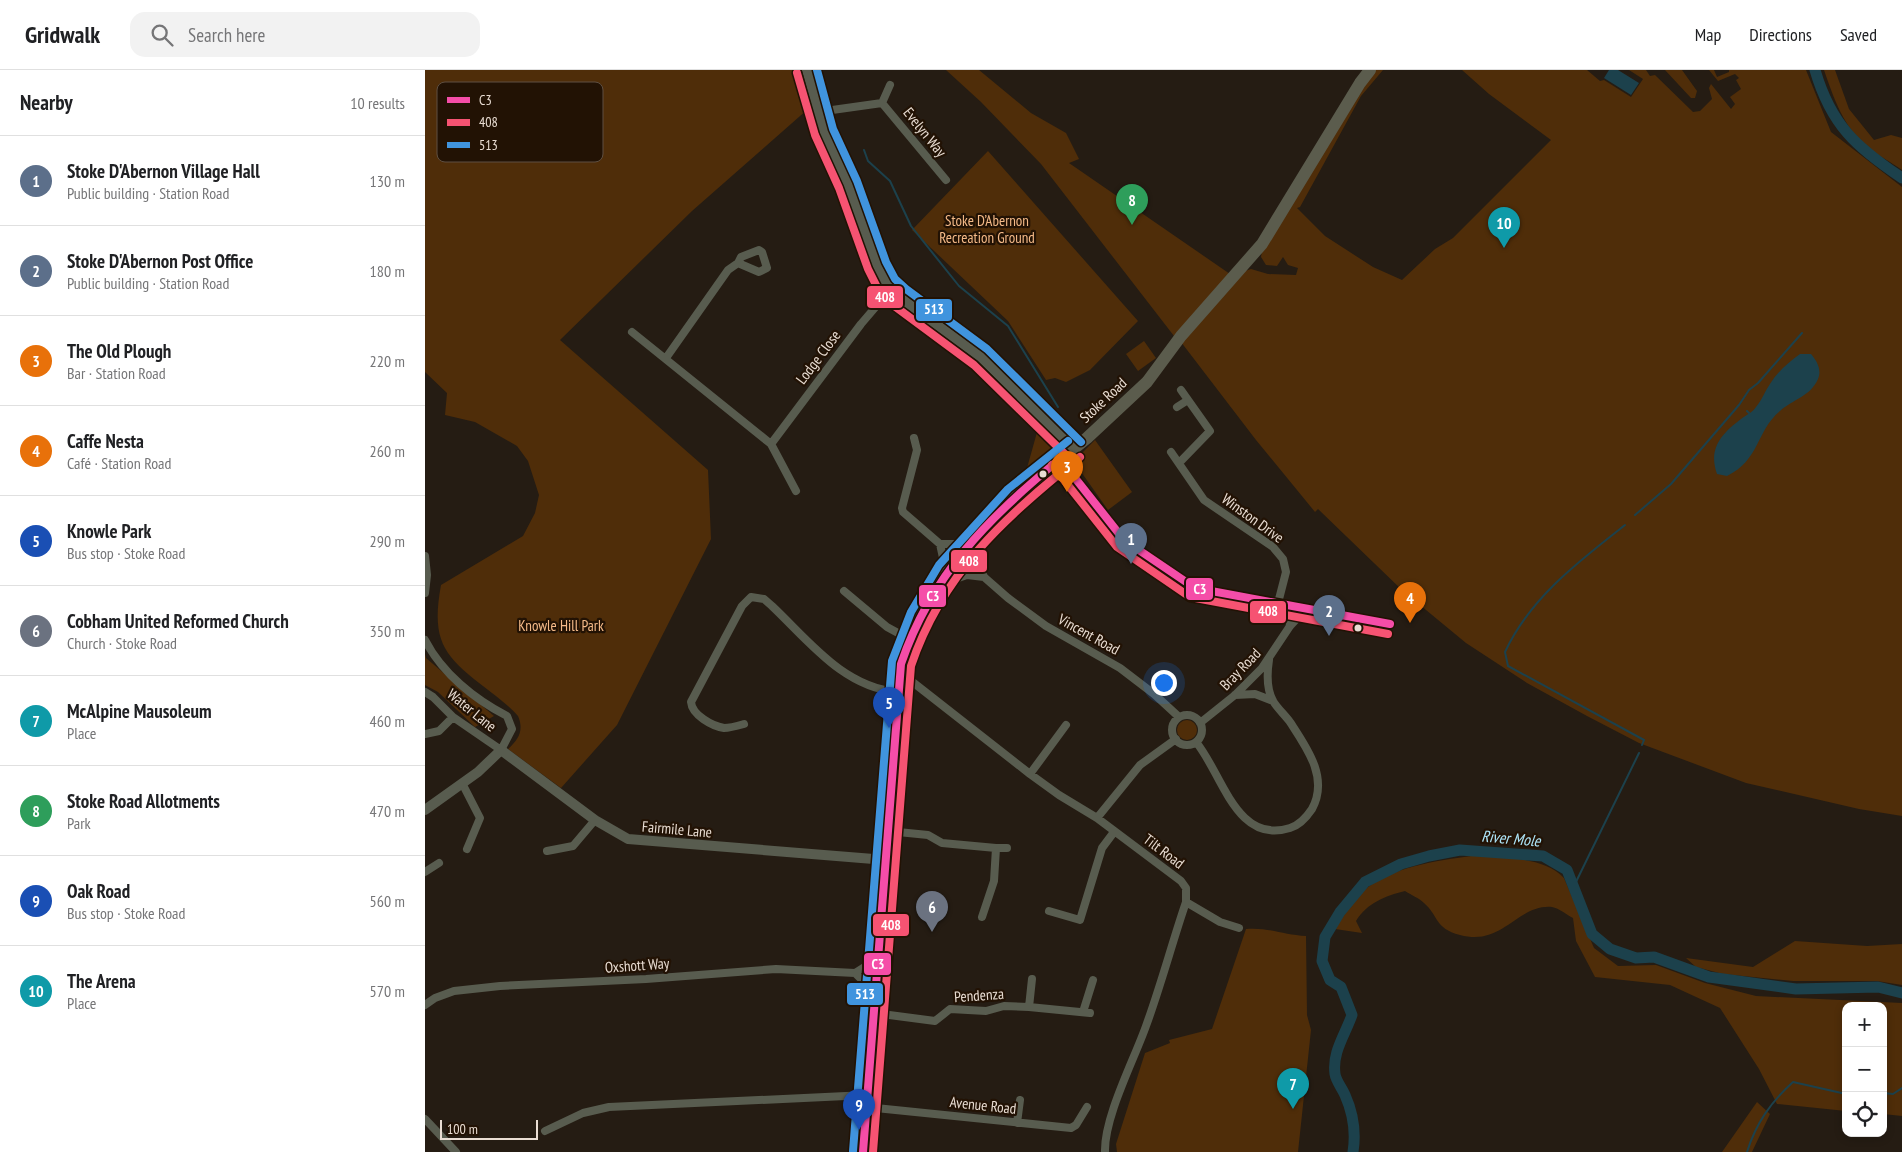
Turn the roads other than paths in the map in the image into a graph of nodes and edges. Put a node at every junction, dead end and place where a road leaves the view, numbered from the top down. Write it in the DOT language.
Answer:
graph roads {
  1 [pos="807,70"];
  2 [pos="1371,70"];
  3 [pos="889,85"];
  4 [pos="882,103"];
  5 [pos="818,112"];
  6 [pos="946,180"];
  7 [pos="738,263"];
  8 [pos="891,290"];
  9 [pos="632,332"];
  10 [pos="666,358"];
  11 [pos="1181,390"];
  12 [pos="1188,400"];
  13 [pos="1177,407"];
  14 [pos="915,438"];
  15 [pos="771,444"];
  16 [pos="1074,449"];
  17 [pos="1171,452"];
  18 [pos="1060,459"];
  19 [pos="1179,463"];
  20 [pos="796,491"];
  21 [pos="974,540"];
  22 [pos="940,544"];
  23 [pos="425,556"];
  24 [pos="946,572"];
  25 [pos="984,577"];
  26 [pos="936,586"];
  27 [pos="853,588"];
  28 [pos="425,593"];
  29 [pos="1278,603"];
  30 [pos="1287,605"];
  31 [pos="1306,608"];
  32 [pos="1390,624"];
  33 [pos="1290,626"];
  34 [pos="909,639"];
  35 [pos="425,640"];
  36 [pos="1269,660"];
  37 [pos="899,676"];
  38 [pos="425,692"];
  39 [pos="897,692"];
  40 [pos="1235,695"];
  41 [pos="1273,701"];
  42 [pos="453,717"];
  43 [pos="1179,717"];
  44 [pos="1200,723"];
  45 [pos="744,724"];
  46 [pos="1066,725"];
  47 [pos="425,734"];
  48 [pos="1176,740"];
  49 [pos="1196,742"];
  50 [pos="501,750"];
  51 [pos="1030,774"];
  52 [pos="462,783"];
  53 [pos="425,810"];
  54 [pos="1097,818"];
  55 [pos="595,820"];
  56 [pos="888,831"];
  57 [pos="1114,832"];
  58 [pos="996,848"];
  59 [pos="1007,848"];
  60 [pos="467,849"];
  61 [pos="547,851"];
  62 [pos="886,860"];
  63 [pos="439,863"];
  64 [pos="425,872"];
  65 [pos="1186,902"];
  66 [pos="1049,910"];
  67 [pos="982,918"];
  68 [pos="1239,928"];
  69 [pos="877,959"];
  70 [pos="855,973"];
  71 [pos="1032,979"];
  72 [pos="1093,980"];
  73 [pos="875,993"];
  74 [pos="425,1005"];
  75 [pos="1029,1007"];
  76 [pos="874,1013"];
  77 [pos="1020,1100"];
  78 [pos="867,1101"];
  79 [pos="1087,1107"];
  80 [pos="425,1119"];
  81 [pos="1017,1123"];
  82 [pos="545,1131"];
  83 [pos="456,1152"];
  84 [pos="863,1152"];
  85 [pos="1105,1152"];
  1 -- 5 [label="street"];
  2 -- 16 [label="main road, Stoke Road"];
  3 -- 4 [label="street, Evelyn Way"];
  4 -- 5 [label="street, Evelyn Way"];
  4 -- 6 [label="street, Evelyn Way"];
  5 -- 8 [label="street"];
  7 -- 10 [label="street"];
  8 -- 15 [label="street, Lodge Close"];
  8 -- 16 [label="street"];
  9 -- 10 [label="street"];
  10 -- 15 [label="street"];
  11 -- 12 [label="street"];
  12 -- 13 [label="street"];
  12 -- 19 [label="street"];
  14 -- 22 [label="street"];
  15 -- 20 [label="street"];
  16 -- 18 [label="main road, Stoke Road"];
  17 -- 19 [label="street, Winston Drive"];
  18 -- 21 [label="main road, Stoke Road"];
  18 -- 29 [label="street"];
  19 -- 29 [label="street, Winston Drive"];
  21 -- 22 [label="street"];
  21 -- 24 [label="main road, Stoke Road"];
  21 -- 25 [label="street"];
  22 -- 24 [label="street"];
  23 -- 28 [label="street"];
  24 -- 26 [label="main road, Stoke Road"];
  25 -- 26 [label="street"];
  25 -- 43 [label="street, Vincent Road"];
  26 -- 34 [label="main road, Stoke Road"];
  27 -- 34 [label="street"];
  29 -- 30 [label="street"];
  30 -- 31 [label="street"];
  30 -- 33 [label="street"];
  31 -- 32 [label="street"];
  31 -- 33 [label="street, Bray Road"];
  33 -- 36 [label="street, Bray Road"];
  34 -- 37 [label="main road, Stoke Road"];
  35 -- 50 [label="street"];
  36 -- 40 [label="street, Bray Road"];
  36 -- 41 [label="street"];
  37 -- 39 [label="main road, Stoke Road"];
  37 -- 51 [label="street, Tilt Road"];
  38 -- 42 [label="street, Water Lane"];
  39 -- 45 [label="street"];
  39 -- 56 [label="main road, Stoke Road"];
  40 -- 41 [label="street"];
  40 -- 44 [label="street, Bray Road"];
  41 -- 49 [label="street"];
  42 -- 47 [label="street"];
  42 -- 50 [label="street, Water Lane"];
  43 -- 44 [label="street"];
  43 -- 48 [label="street"];
  44 -- 49 [label="street"];
  46 -- 51 [label="street"];
  48 -- 49 [label="street"];
  48 -- 54 [label="street"];
  50 -- 52 [label="street"];
  50 -- 55 [label="street, Fairmile Lane"];
  51 -- 54 [label="street, Tilt Road"];
  52 -- 53 [label="street"];
  52 -- 60 [label="street"];
  54 -- 57 [label="street, Tilt Road"];
  55 -- 61 [label="street"];
  55 -- 62 [label="street, Fairmile Lane"];
  56 -- 58 [label="street"];
  56 -- 62 [label="main road, Stoke Road"];
  57 -- 65 [label="street, Tilt Road"];
  57 -- 66 [label="street"];
  58 -- 59 [label="street"];
  58 -- 67 [label="street"];
  62 -- 69 [label="main road, Stoke Road"];
  63 -- 64 [label="street"];
  65 -- 68 [label="street"];
  65 -- 85 [label="street"];
  69 -- 70 [label="street"];
  69 -- 73 [label="main road, Stoke Road"];
  70 -- 73 [label="street"];
  70 -- 74 [label="street, Oxshott Way"];
  71 -- 75 [label="street"];
  72 -- 75 [label="street, Pendenza"];
  73 -- 76 [label="main road, Stoke Road"];
  75 -- 76 [label="street, Pendenza"];
  76 -- 78 [label="main road, Stoke Road"];
  77 -- 81 [label="street"];
  78 -- 81 [label="street, Avenue Road"];
  78 -- 82 [label="street, Avenue Road"];
  78 -- 84 [label="main road, Stoke Road"];
  79 -- 81 [label="street, Avenue Road"];
  80 -- 83 [label="street"];
}
